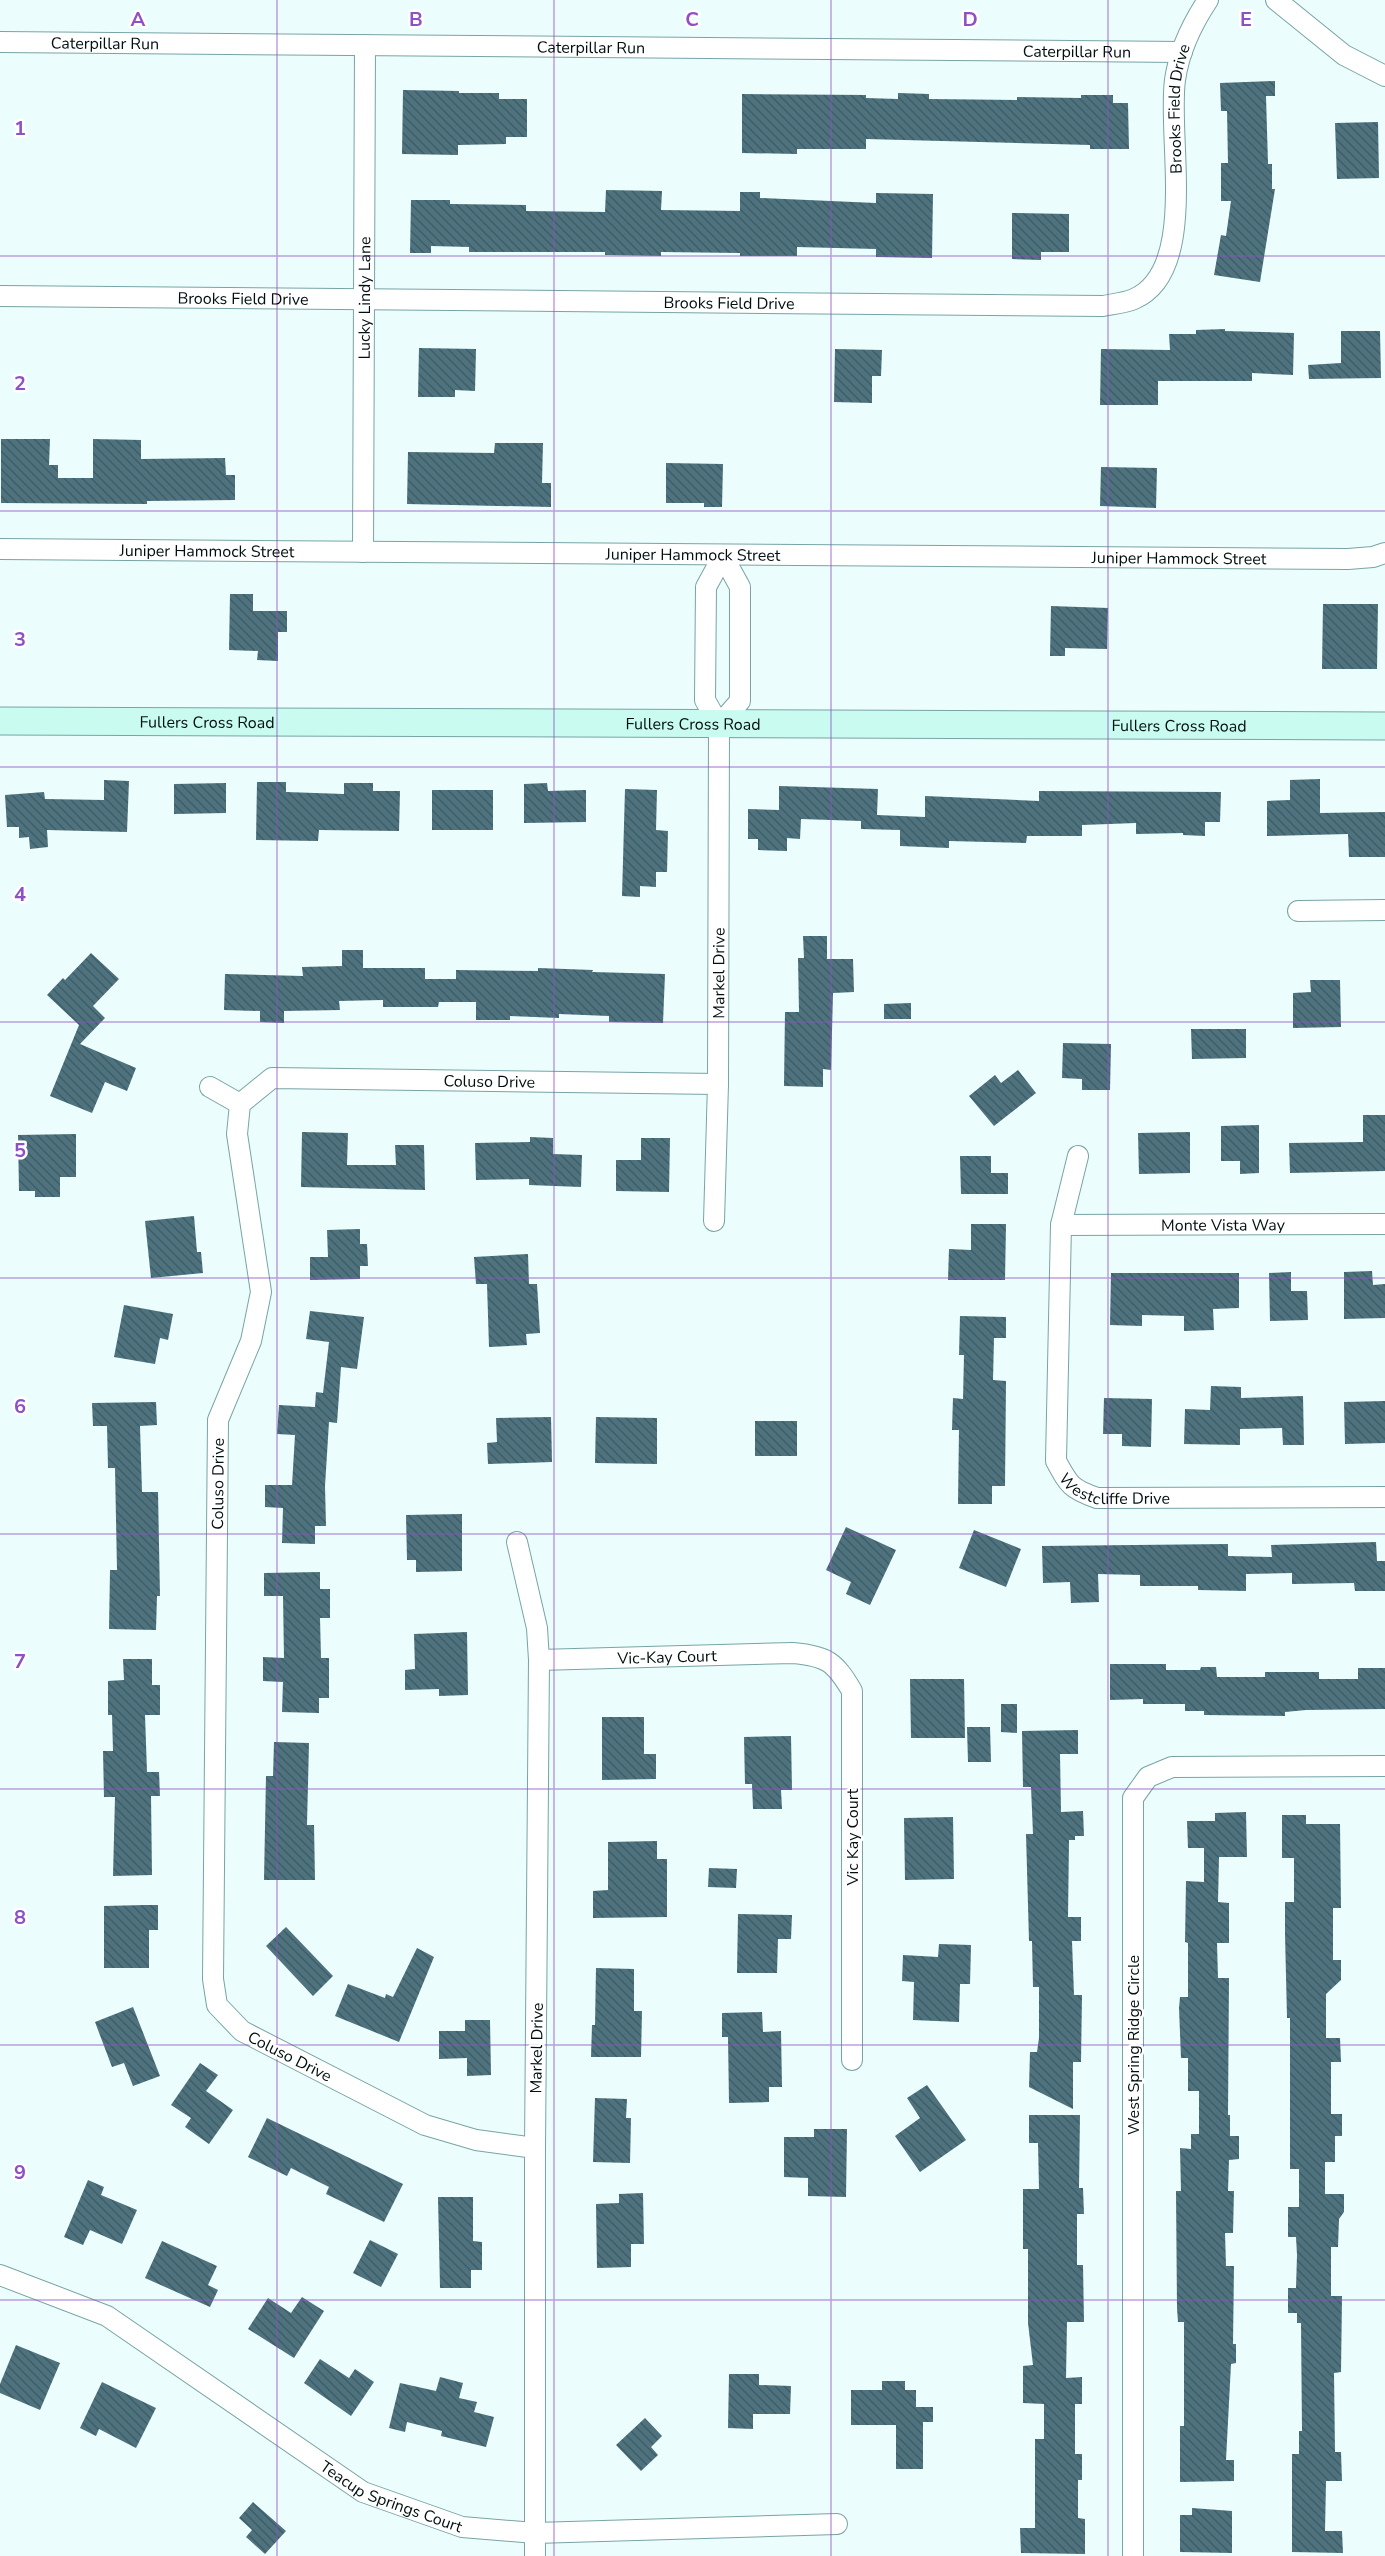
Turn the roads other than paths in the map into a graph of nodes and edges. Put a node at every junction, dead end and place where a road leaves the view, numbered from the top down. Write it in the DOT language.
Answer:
graph roads {
  1 [pos="1208,0"];
  2 [pos="1276,0"];
  3 [pos="0,42"];
  4 [pos="364,45"];
  5 [pos="1182,52"];
  6 [pos="1385,76"];
  7 [pos="0,296"];
  8 [pos="365,298"];
  9 [pos="0,549"];
  10 [pos="363,552"];
  11 [pos="1385,553"];
  12 [pos="723,556"];
  13 [pos="0,721"];
  14 [pos="719,725"];
  15 [pos="1385,726"];
  16 [pos="1385,910"];
  17 [pos="1298,911"];
  18 [pos="718,1084"];
  19 [pos="210,1087"];
  20 [pos="240,1104"];
  21 [pos="1078,1156"];
  22 [pos="714,1221"];
  23 [pos="1385,1224"];
  24 [pos="1061,1226"];
  25 [pos="1385,1497"];
  26 [pos="517,1542"];
  27 [pos="792,1653"];
  28 [pos="539,1660"];
  29 [pos="1385,1766"];
  30 [pos="852,2060"];
  31 [pos="535,2148"];
  32 [pos="0,2275"];
  33 [pos="837,2524"];
  34 [pos="535,2533"];
  35 [pos="535,2556"];
  36 [pos="1133,2556"];
  1 -- 5 [label="street, Brooks Field Drive"];
  2 -- 6 [label="street"];
  3 -- 4 [label="street, Caterpillar Run"];
  4 -- 5 [label="street, Caterpillar Run"];
  4 -- 8 [label="street, Lucky Lindy Lane"];
  5 -- 8 [label="street, Brooks Field Drive"];
  7 -- 8 [label="street, Brooks Field Drive"];
  8 -- 10 [label="street, Lucky Lindy Lane"];
  9 -- 10 [label="street, Juniper Hammock Street"];
  10 -- 12 [label="street, Juniper Hammock Street"];
  11 -- 12 [label="street, Juniper Hammock Street"];
  12 -- 14 [label="street"];
  12 -- 14 [label="street"];
  13 -- 14 [label="street, Fullers Cross Road"];
  14 -- 15 [label="street, Fullers Cross Road"];
  14 -- 18 [label="street, Markel Drive"];
  16 -- 17 [label="street"];
  18 -- 20 [label="street, Coluso Drive"];
  18 -- 22 [label="street, Markel Drive"];
  19 -- 20 [label="street"];
  20 -- 31 [label="street, Coluso Drive"];
  21 -- 24 [label="street, Westcliffe Drive"];
  23 -- 24 [label="street, Monte Vista Way"];
  24 -- 25 [label="street, Westcliffe Drive"];
  26 -- 28 [label="street, Markel Drive"];
  27 -- 28 [label="street, Vic-Kay Court"];
  27 -- 30 [label="street, Vic Kay Court"];
  28 -- 31 [label="street, Markel Drive"];
  29 -- 36 [label="street, West Spring Ridge Circle"];
  31 -- 34 [label="street, Markel Drive"];
  32 -- 34 [label="street, Teacup Springs Court"];
  33 -- 34 [label="street, Teacup Springs Court"];
  34 -- 35 [label="street, Markel Drive"];
}
